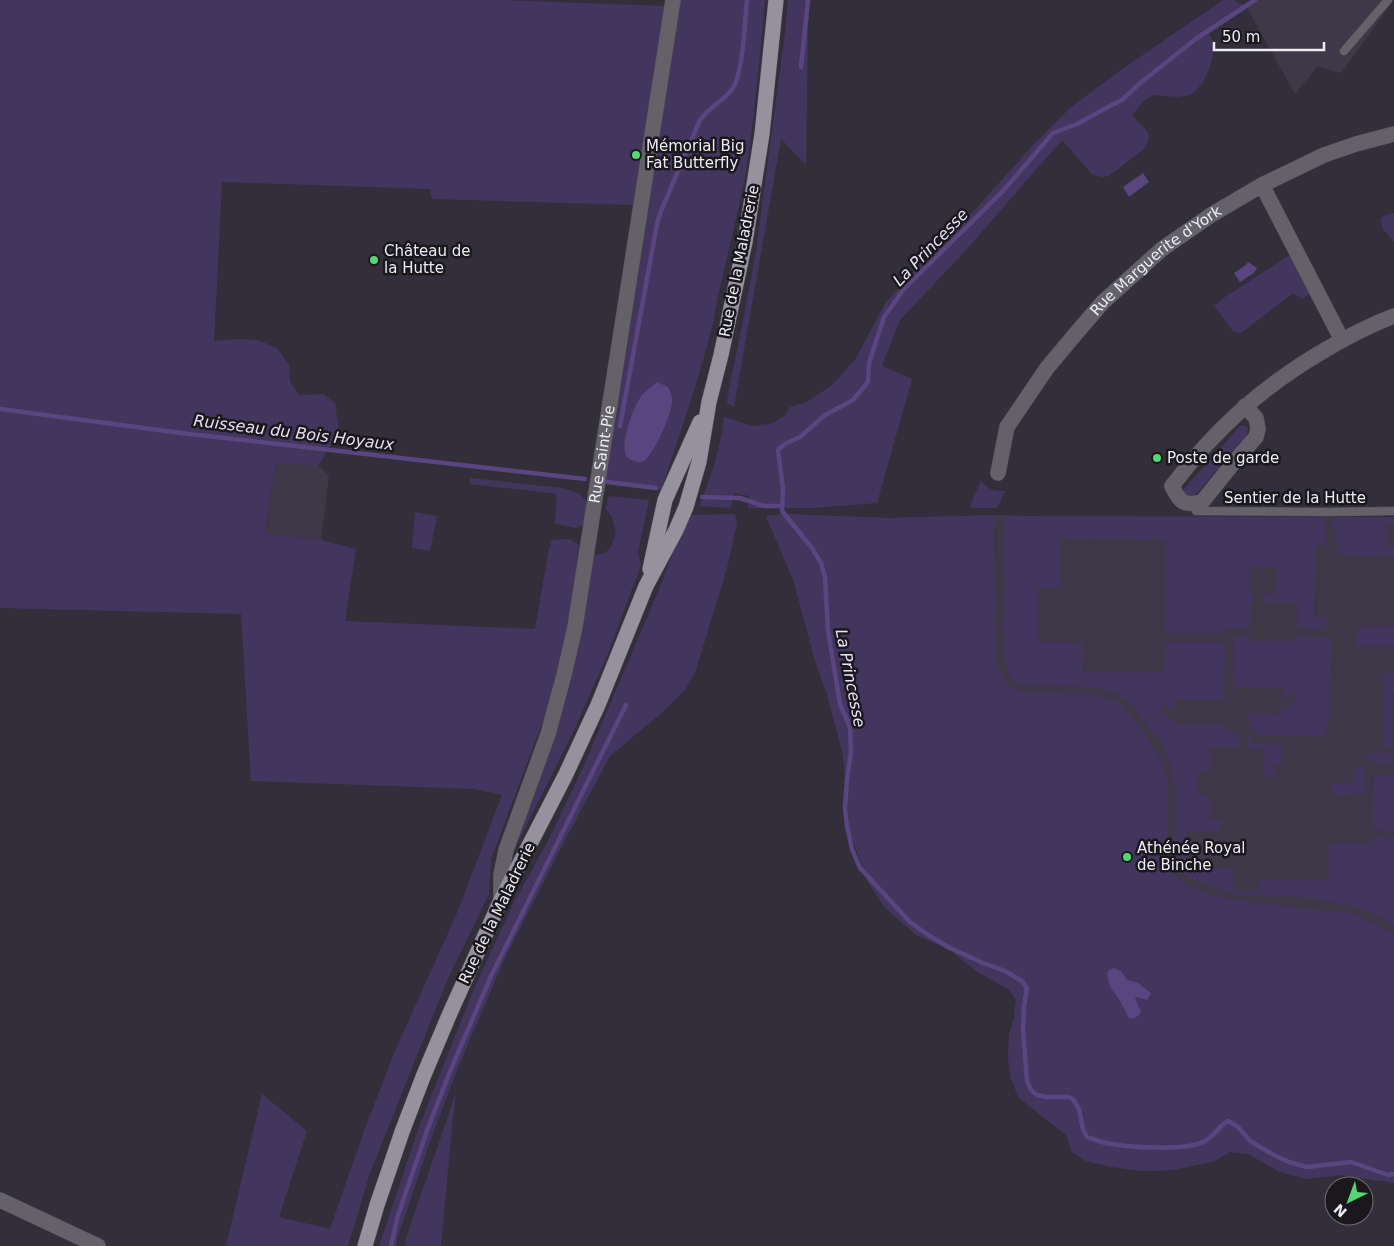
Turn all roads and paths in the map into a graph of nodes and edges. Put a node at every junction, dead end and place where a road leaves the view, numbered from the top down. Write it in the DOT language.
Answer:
graph roads {
  1 [pos="673,0"];
  2 [pos="776,0"];
  3 [pos="1388,0"];
  4 [pos="1344,51"];
  5 [pos="1394,134"];
  6 [pos="1262,185"];
  7 [pos="1394,316"];
  8 [pos="1342,340"];
  9 [pos="709,402"];
  10 [pos="1245,406"];
  11 [pos="998,473"];
  12 [pos="1196,511"];
  13 [pos="1394,511"];
  14 [pos="646,586"];
  15 [pos="502,900"];
  16 [pos="0,1200"];
  17 [pos="98,1246"];
  18 [pos="365,1246"];
  1 -- 15 [label="street, Rue Saint-Pie"];
  2 -- 9 [label="main road, Rue de la Maladrerie"];
  3 -- 4 [label="lane"];
  5 -- 6 [label="street, Rue Marguerite d'York"];
  6 -- 8 [label="street"];
  6 -- 11 [label="street, Rue Marguerite d'York"];
  7 -- 8 [label="street"];
  8 -- 10 [label="street"];
  9 -- 14 [label="main road, Rue de la Maladrerie"];
  9 -- 14 [label="main road, Rue de la Maladrerie"];
  10 -- 10 [label="street"];
  12 -- 13 [label="lane, Sentier de la Hutte"];
  14 -- 15 [label="main road, Rue de la Maladrerie"];
  15 -- 18 [label="main road, Rue de la Maladrerie"];
  16 -- 17 [label="street"];
}
